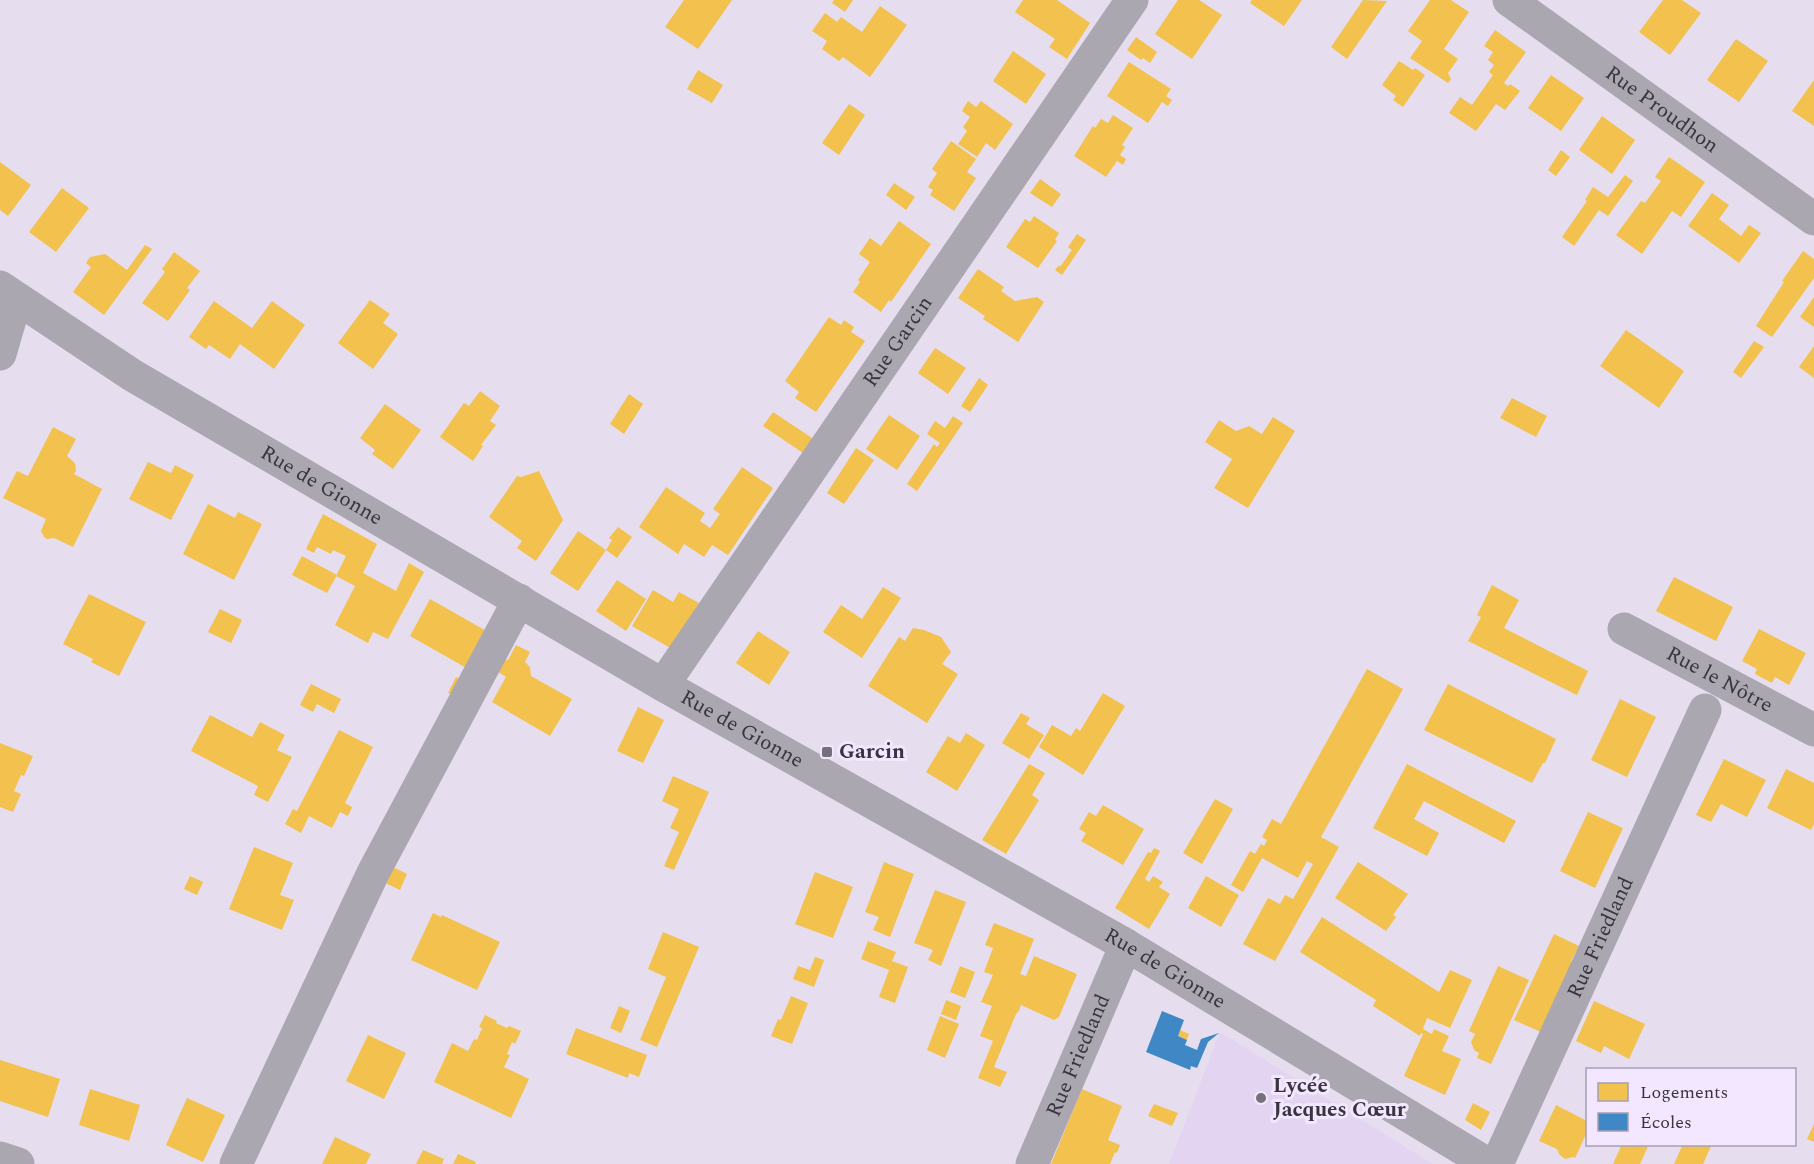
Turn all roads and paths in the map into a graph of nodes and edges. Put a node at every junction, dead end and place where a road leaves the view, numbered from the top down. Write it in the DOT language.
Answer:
graph roads {
  1 [pos="1132,0"];
  2 [pos="1509,0"];
  3 [pos="1814,219"];
  4 [pos="8,293"];
  5 [pos="0,354"];
  6 [pos="519,600"];
  7 [pos="1624,629"];
  8 [pos="663,685"];
  9 [pos="1706,710"];
  10 [pos="1814,730"];
  11 [pos="1126,945"];
  12 [pos="0,1158"];
  13 [pos="18,1164"];
  14 [pos="236,1164"];
  15 [pos="1032,1164"];
  16 [pos="1488,1164"];
  17 [pos="1497,1164"];
  1 -- 8 [label="street, Rue Garcin"];
  2 -- 3 [label="street, Rue Proudhon"];
  4 -- 5 [label="street"];
  4 -- 6 [label="street, Rue de Gionne"];
  6 -- 8 [label="street, Rue de Gionne"];
  6 -- 14 [label="street"];
  7 -- 10 [label="street, Rue le Nôtre"];
  8 -- 11 [label="street, Rue de Gionne"];
  9 -- 17 [label="street, Rue Friedland"];
  11 -- 15 [label="street, Rue Friedland"];
  11 -- 16 [label="street, Rue de Gionne"];
  12 -- 13 [label="street"];
}
